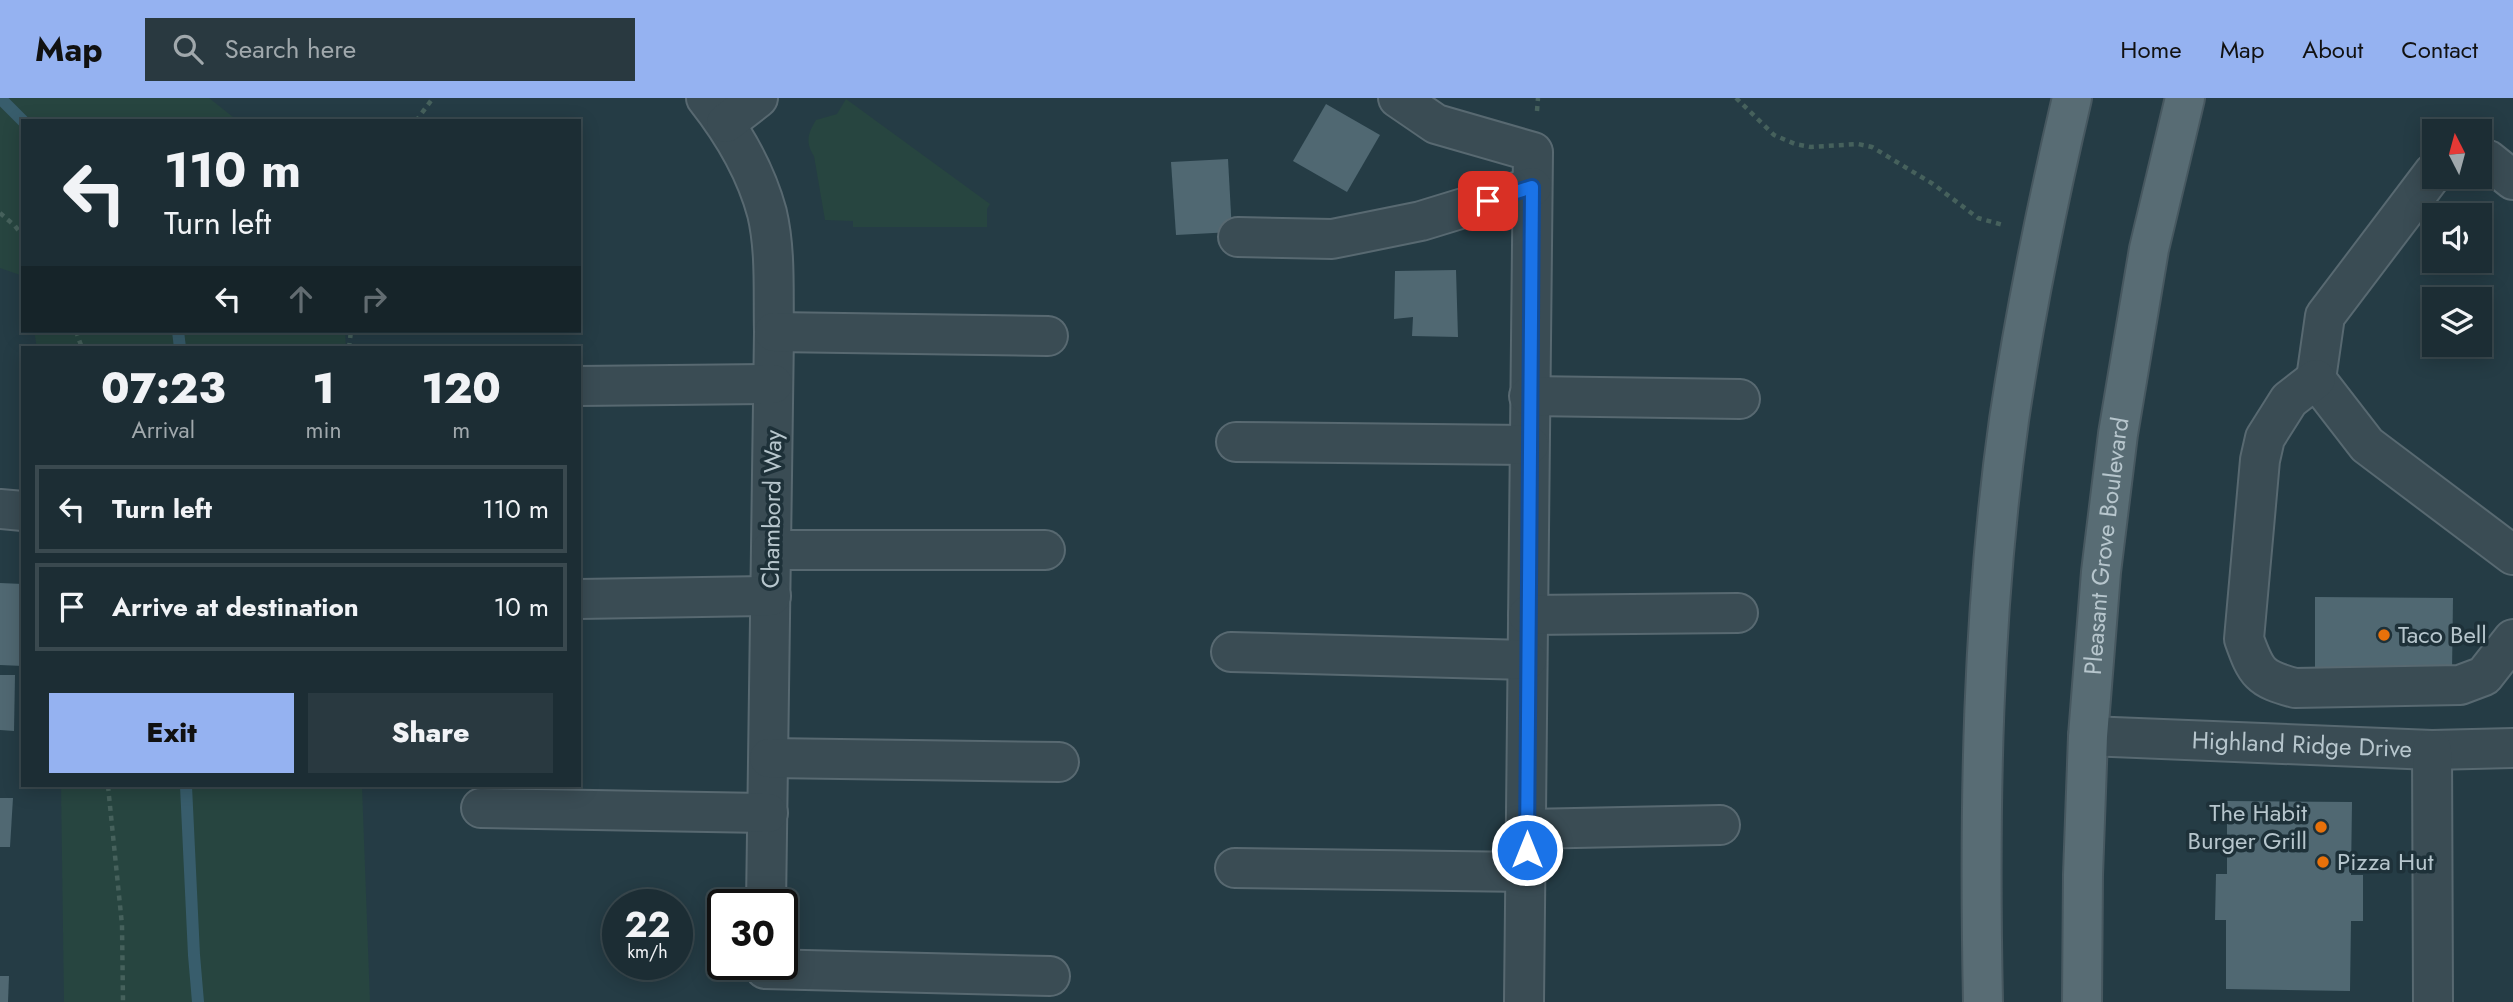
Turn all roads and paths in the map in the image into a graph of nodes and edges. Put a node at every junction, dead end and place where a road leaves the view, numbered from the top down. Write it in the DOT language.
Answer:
graph roads {
  1 [pos="433,98"];
  2 [pos="758,98"];
  3 [pos="1398,98"];
  4 [pos="1736,98"];
  5 [pos="2072,98"];
  6 [pos="2185,98"];
  7 [pos="716,111"];
  8 [pos="417,119"];
  9 [pos="2492,163"];
  10 [pos="1532,169"];
  11 [pos="2513,180"];
  12 [pos="2422,188"];
  13 [pos="0,213"];
  14 [pos="21,234"];
  15 [pos="2040,235"];
  16 [pos="1238,236"];
  17 [pos="774,332"];
  18 [pos="1048,336"];
  19 [pos="2316,379"];
  20 [pos="773,384"];
  21 [pos="581,386"];
  22 [pos="1530,396"];
  23 [pos="1740,399"];
  24 [pos="1236,442"];
  25 [pos="1529,445"];
  26 [pos="0,509"];
  27 [pos="21,511"];
  28 [pos="771,550"];
  29 [pos="1045,550"];
  30 [pos="2513,555"];
  31 [pos="771,596"];
  32 [pos="581,599"];
  33 [pos="1738,613"];
  34 [pos="1528,615"];
  35 [pos="2513,639"];
  36 [pos="1231,652"];
  37 [pos="1527,660"];
  38 [pos="2088,736"];
  39 [pos="2513,748"];
  40 [pos="2432,750"];
  41 [pos="769,758"];
  42 [pos="1059,762"];
  43 [pos="108,787"];
  44 [pos="481,808"];
  45 [pos="768,813"];
  46 [pos="1720,825"];
  47 [pos="1527,829"];
  48 [pos="1235,868"];
  49 [pos="1526,872"];
  50 [pos="766,889"];
  51 [pos="1050,976"];
  52 [pos="798,978"];
  53 [pos="123,1002"];
  54 [pos="1524,1002"];
  55 [pos="1983,1002"];
  56 [pos="2082,1002"];
  57 [pos="2433,1002"];
  1 -- 8 [label="path"];
  2 -- 7 [label="street"];
  3 -- 10 [label="street"];
  4 -- 15 [label="path"];
  5 -- 15 [label="main road"];
  6 -- 38 [label="main road, Pleasant Grove Boulevard"];
  7 -- 17 [label="street, Chambord Way"];
  9 -- 11 [label="street"];
  10 -- 16 [label="street"];
  10 -- 22 [label="street"];
  12 -- 19 [label="street"];
  13 -- 14 [label="path"];
  15 -- 55 [label="main road"];
  17 -- 18 [label="street"];
  17 -- 20 [label="street, Chambord Way"];
  19 -- 30 [label="street"];
  19 -- 35 [label="street"];
  20 -- 21 [label="street"];
  20 -- 28 [label="street, Chambord Way"];
  22 -- 23 [label="street"];
  22 -- 25 [label="street"];
  24 -- 25 [label="street"];
  25 -- 34 [label="street"];
  26 -- 27 [label="street"];
  28 -- 29 [label="street"];
  28 -- 31 [label="street, Chambord Way"];
  31 -- 32 [label="street"];
  31 -- 41 [label="street, Chambord Way"];
  33 -- 34 [label="street"];
  34 -- 37 [label="street"];
  36 -- 37 [label="street"];
  37 -- 47 [label="street"];
  38 -- 40 [label="street, Highland Ridge Drive"];
  38 -- 56 [label="main road, Pleasant Grove Boulevard"];
  39 -- 40 [label="street, Highland Ridge Drive"];
  40 -- 57 [label="street"];
  41 -- 42 [label="street"];
  41 -- 45 [label="street, Chambord Way"];
  43 -- 53 [label="path"];
  44 -- 45 [label="street"];
  45 -- 50 [label="street, Chambord Way"];
  46 -- 47 [label="street"];
  47 -- 49 [label="street"];
  48 -- 49 [label="street"];
  49 -- 54 [label="street"];
  51 -- 52 [label="street"];
}
